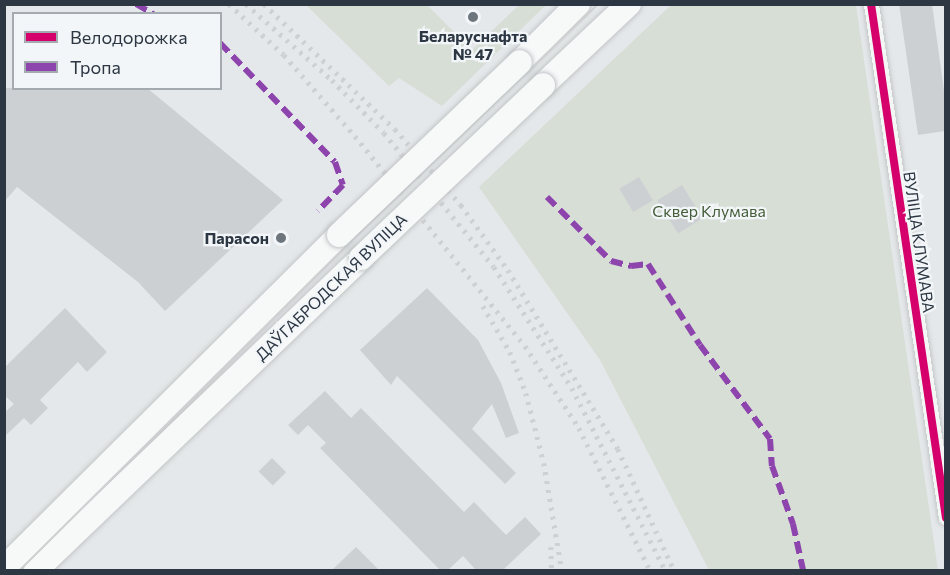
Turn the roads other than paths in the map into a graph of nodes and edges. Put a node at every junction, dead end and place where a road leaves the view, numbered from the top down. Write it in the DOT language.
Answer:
graph roads {
  1 [pos="578,4"];
  2 [pos="628,4"];
  3 [pos="871,4"];
  4 [pos="945,518"];
  5 [pos="4,568"];
  6 [pos="36,570"];
  1 -- 5 [label="main road, ДАЎГАБРОДСКАЯ ВУЛІЦА, bridge"];
  2 -- 6 [label="main road, ДАЎГАБРОДСКАЯ ВУЛІЦА, bridge"];
  3 -- 4 [label="street, ВУЛІЦА КЛУМАВА"];
}
